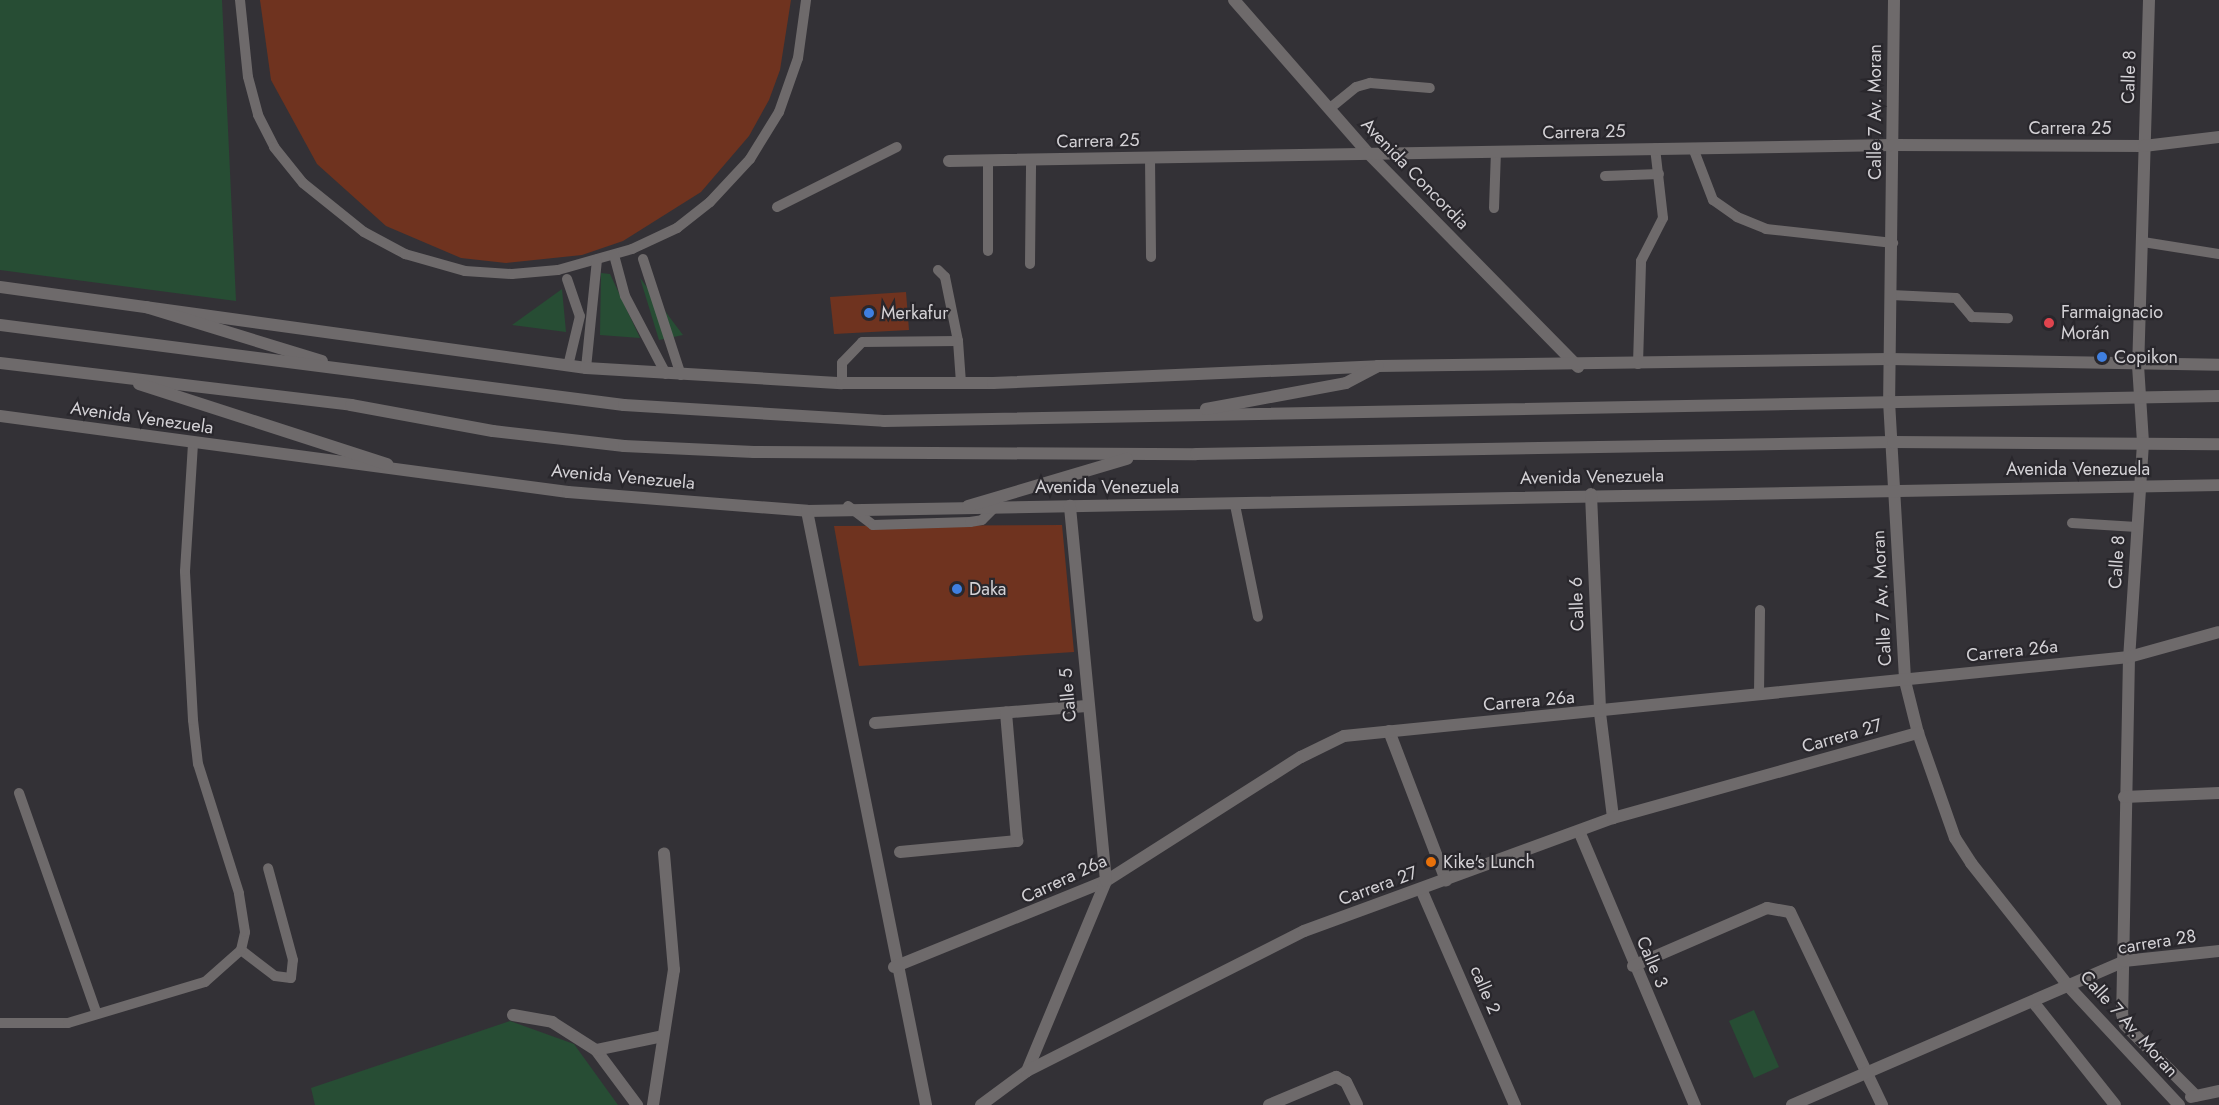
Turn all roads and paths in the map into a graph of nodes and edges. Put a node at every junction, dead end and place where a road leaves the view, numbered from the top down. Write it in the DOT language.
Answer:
graph roads {
  1 [pos="240,0"];
  2 [pos="807,0"];
  3 [pos="1234,0"];
  4 [pos="1894,0"];
  5 [pos="2150,0"];
  6 [pos="1430,88"];
  7 [pos="1329,109"];
  8 [pos="2219,137"];
  9 [pos="1893,145"];
  10 [pos="2144,146"];
  11 [pos="897,147"];
  12 [pos="1655,148"];
  13 [pos="1693,148"];
  14 [pos="1496,152"];
  15 [pos="1368,153"];
  16 [pos="1149,158"];
  17 [pos="988,160"];
  18 [pos="1031,160"];
  19 [pos="949,161"];
  20 [pos="1659,174"];
  21 [pos="1605,176"];
  22 [pos="777,207"];
  23 [pos="1494,208"];
  24 [pos="2143,242"];
  25 [pos="1893,243"];
  26 [pos="987,251"];
  27 [pos="2219,254"];
  28 [pos="614,255"];
  29 [pos="1151,257"];
  30 [pos="643,259"];
  31 [pos="597,260"];
  32 [pos="1030,264"];
  33 [pos="938,270"];
  34 [pos="567,279"];
  35 [pos="0,287"];
  36 [pos="1891,295"];
  37 [pos="146,307"];
  38 [pos="2008,318"];
  39 [pos="0,325"];
  40 [pos="958,341"];
  41 [pos="1889,359"];
  42 [pos="0,363"];
  43 [pos="1638,364"];
  44 [pos="2138,365"];
  45 [pos="2219,365"];
  46 [pos="568,366"];
  47 [pos="1378,366"];
  48 [pos="1578,367"];
  49 [pos="586,368"];
  50 [pos="355,370"];
  51 [pos="109,374"];
  52 [pos="666,374"];
  53 [pos="681,375"];
  54 [pos="842,383"];
  55 [pos="961,383"];
  56 [pos="2219,396"];
  57 [pos="2141,398"];
  58 [pos="1889,401"];
  59 [pos="1185,414"];
  60 [pos="0,416"];
  61 [pos="1893,442"];
  62 [pos="2143,443"];
  63 [pos="193,444"];
  64 [pos="2219,444"];
  65 [pos="1155,453"];
  66 [pos="387,464"];
  67 [pos="2219,485"];
  68 [pos="2138,487"];
  69 [pos="1894,488"];
  70 [pos="1591,494"];
  71 [pos="998,503"];
  72 [pos="1234,505"];
  73 [pos="848,506"];
  74 [pos="968,506"];
  75 [pos="1070,506"];
  76 [pos="807,511"];
  77 [pos="2072,523"];
  78 [pos="2137,527"];
  79 [pos="1760,610"];
  80 [pos="1258,617"];
  81 [pos="2219,632"];
  82 [pos="2129,657"];
  83 [pos="1905,681"];
  84 [pos="1759,693"];
  85 [pos="1086,706"];
  86 [pos="1006,712"];
  87 [pos="1600,713"];
  88 [pos="875,723"];
  89 [pos="1389,731"];
  90 [pos="1918,733"];
  91 [pos="19,793"];
  92 [pos="2219,793"];
  93 [pos="2124,797"];
  94 [pos="1613,818"];
  95 [pos="1579,831"];
  96 [pos="900,852"];
  97 [pos="664,853"];
  98 [pos="268,868"];
  99 [pos="1446,880"];
  100 [pos="1106,881"];
  101 [pos="1421,889"];
  102 [pos="241,950"];
  103 [pos="2219,951"];
  104 [pos="2124,961"];
  105 [pos="1634,966"];
  106 [pos="894,967"];
  107 [pos="2070,988"];
  108 [pos="2034,1003"];
  109 [pos="98,1014"];
  110 [pos="513,1015"];
  111 [pos="0,1023"];
  112 [pos="663,1035"];
  113 [pos="596,1050"];
  114 [pos="1027,1071"];
  115 [pos="1866,1073"];
  116 [pos="2219,1091"];
  117 [pos="2196,1096"];
  118 [pos="2177,1103"];
  119 [pos="637,1105"];
  120 [pos="653,1105"];
  121 [pos="926,1105"];
  122 [pos="981,1105"];
  123 [pos="1269,1105"];
  124 [pos="1357,1105"];
  125 [pos="1515,1105"];
  126 [pos="1695,1105"];
  127 [pos="1792,1105"];
  128 [pos="1882,1105"];
  129 [pos="2115,1105"];
  1 -- 31 [label="lane"];
  2 -- 28 [label="lane"];
  3 -- 7 [label="street, Avenida Concordia"];
  4 -- 9 [label="street, Calle 7 Av. Moran"];
  5 -- 10 [label="street, Calle 8"];
  6 -- 7 [label="lane"];
  7 -- 15 [label="street, Avenida Concordia"];
  8 -- 10 [label="street, Carrera 25"];
  9 -- 10 [label="street, Carrera 25"];
  9 -- 13 [label="street, Carrera 25"];
  9 -- 25 [label="street, Calle 7 Av. Moran"];
  10 -- 24 [label="street, Calle 8"];
  11 -- 22 [label="lane"];
  12 -- 13 [label="street, Carrera 25"];
  12 -- 14 [label="street, Carrera 25"];
  12 -- 20 [label="lane"];
  13 -- 25 [label="lane"];
  14 -- 15 [label="street, Carrera 25"];
  14 -- 23 [label="lane"];
  15 -- 16 [label="street, Carrera 25"];
  15 -- 48 [label="street, Avenida Concordia"];
  16 -- 18 [label="street, Carrera 25"];
  16 -- 29 [label="lane"];
  17 -- 18 [label="street, Carrera 25"];
  17 -- 19 [label="street, Carrera 25"];
  17 -- 26 [label="lane"];
  18 -- 32 [label="lane"];
  20 -- 21 [label="lane"];
  20 -- 43 [label="lane"];
  24 -- 27 [label="lane"];
  24 -- 44 [label="street, Calle 8"];
  25 -- 36 [label="street, Calle 7 Av. Moran"];
  28 -- 31 [label="lane"];
  28 -- 52 [label="lane"];
  30 -- 53 [label="lane"];
  31 -- 49 [label="lane"];
  33 -- 40 [label="lane"];
  34 -- 46 [label="lane"];
  35 -- 37 [label="street"];
  36 -- 38 [label="lane"];
  36 -- 41 [label="street, Calle 7 Av. Moran"];
  37 -- 46 [label="street"];
  37 -- 50 [label="street"];
  39 -- 50 [label="street"];
  40 -- 54 [label="lane"];
  40 -- 55 [label="lane"];
  41 -- 43 [label="street"];
  41 -- 44 [label="street"];
  41 -- 58 [label="street, Calle 7 Av. Moran"];
  42 -- 51 [label="street, Avenida Venezuela"];
  43 -- 48 [label="street"];
  44 -- 45 [label="street"];
  44 -- 57 [label="street, Calle 8"];
  46 -- 49 [label="street"];
  47 -- 48 [label="street"];
  47 -- 55 [label="street"];
  47 -- 59 [label="street"];
  49 -- 52 [label="street"];
  50 -- 59 [label="street"];
  51 -- 65 [label="street, Avenida Venezuela"];
  51 -- 66 [label="street"];
  52 -- 53 [label="street"];
  53 -- 54 [label="street"];
  54 -- 55 [label="street"];
  56 -- 57 [label="street"];
  57 -- 58 [label="street"];
  57 -- 62 [label="street, Calle 8"];
  58 -- 59 [label="street"];
  58 -- 61 [label="street, Calle 7 Av. Moran"];
  60 -- 63 [label="street, Avenida Venezuela"];
  61 -- 62 [label="street, Avenida Venezuela"];
  61 -- 65 [label="street, Avenida Venezuela"];
  61 -- 69 [label="street, Calle 7 Av. Moran"];
  62 -- 64 [label="street, Avenida Venezuela"];
  62 -- 68 [label="street, Calle 8"];
  63 -- 66 [label="street, Avenida Venezuela"];
  63 -- 102 [label="lane"];
  65 -- 74 [label="street"];
  66 -- 76 [label="street, Avenida Venezuela"];
  67 -- 68 [label="street, Avenida Venezuela"];
  68 -- 69 [label="street, Avenida Venezuela"];
  68 -- 78 [label="street, Calle 8"];
  69 -- 70 [label="street, Avenida Venezuela"];
  69 -- 83 [label="street, Calle 7 Av. Moran"];
  70 -- 72 [label="street, Avenida Venezuela"];
  70 -- 87 [label="street, Calle 6"];
  71 -- 73 [label="lane"];
  71 -- 74 [label="street, Avenida Venezuela"];
  71 -- 75 [label="street, Avenida Venezuela"];
  72 -- 75 [label="street, Avenida Venezuela"];
  72 -- 80 [label="lane"];
  73 -- 74 [label="street, Avenida Venezuela"];
  73 -- 76 [label="street, Avenida Venezuela"];
  75 -- 85 [label="street, Calle 5"];
  76 -- 106 [label="street"];
  77 -- 78 [label="lane"];
  78 -- 82 [label="street, Calle 8"];
  79 -- 84 [label="lane"];
  81 -- 82 [label="street, Carrera 26a"];
  82 -- 83 [label="street, Carrera 26a"];
  82 -- 93 [label="street, Calle 8"];
  83 -- 84 [label="street, Carrera 26a"];
  83 -- 90 [label="street, Calle 7 Av. Moran"];
  84 -- 87 [label="street, Carrera 26a"];
  85 -- 86 [label="street"];
  85 -- 100 [label="street, Calle 5"];
  86 -- 88 [label="street"];
  86 -- 96 [label="street"];
  87 -- 89 [label="street, Carrera 26a"];
  87 -- 94 [label="street, Calle 6"];
  89 -- 99 [label="street"];
  89 -- 100 [label="street, Carrera 26a"];
  90 -- 94 [label="street, Carrera 27"];
  90 -- 107 [label="street, Calle 7 Av. Moran"];
  91 -- 109 [label="lane"];
  92 -- 93 [label="street"];
  93 -- 104 [label="street, Calle 8"];
  94 -- 95 [label="street, Carrera 27"];
  95 -- 99 [label="street, Carrera 27"];
  95 -- 105 [label="street, Calle 3"];
  97 -- 112 [label="street"];
  98 -- 102 [label="lane"];
  99 -- 101 [label="street, Carrera 27"];
  100 -- 106 [label="street, Carrera 26a"];
  100 -- 114 [label="street"];
  101 -- 114 [label="street, Carrera 27"];
  101 -- 125 [label="street, calle 2"];
  102 -- 109 [label="lane"];
  103 -- 104 [label="street, carrera 28"];
  104 -- 107 [label="street, carrera 28"];
  104 -- 117 [label="street, Calle 8"];
  105 -- 115 [label="street"];
  105 -- 126 [label="street, Calle 3"];
  106 -- 121 [label="street"];
  107 -- 108 [label="street, carrera 28"];
  107 -- 118 [label="street, Calle 7 Av. Moran"];
  108 -- 115 [label="street, carrera 28"];
  108 -- 129 [label="street"];
  109 -- 111 [label="lane"];
  110 -- 113 [label="street"];
  112 -- 113 [label="street"];
  112 -- 120 [label="street"];
  113 -- 119 [label="street"];
  114 -- 122 [label="street, Carrera 27"];
  115 -- 127 [label="street, carrera 28"];
  115 -- 128 [label="street"];
  116 -- 117 [label="street"];
  117 -- 118 [label="street"];
  123 -- 124 [label="street"];
}
